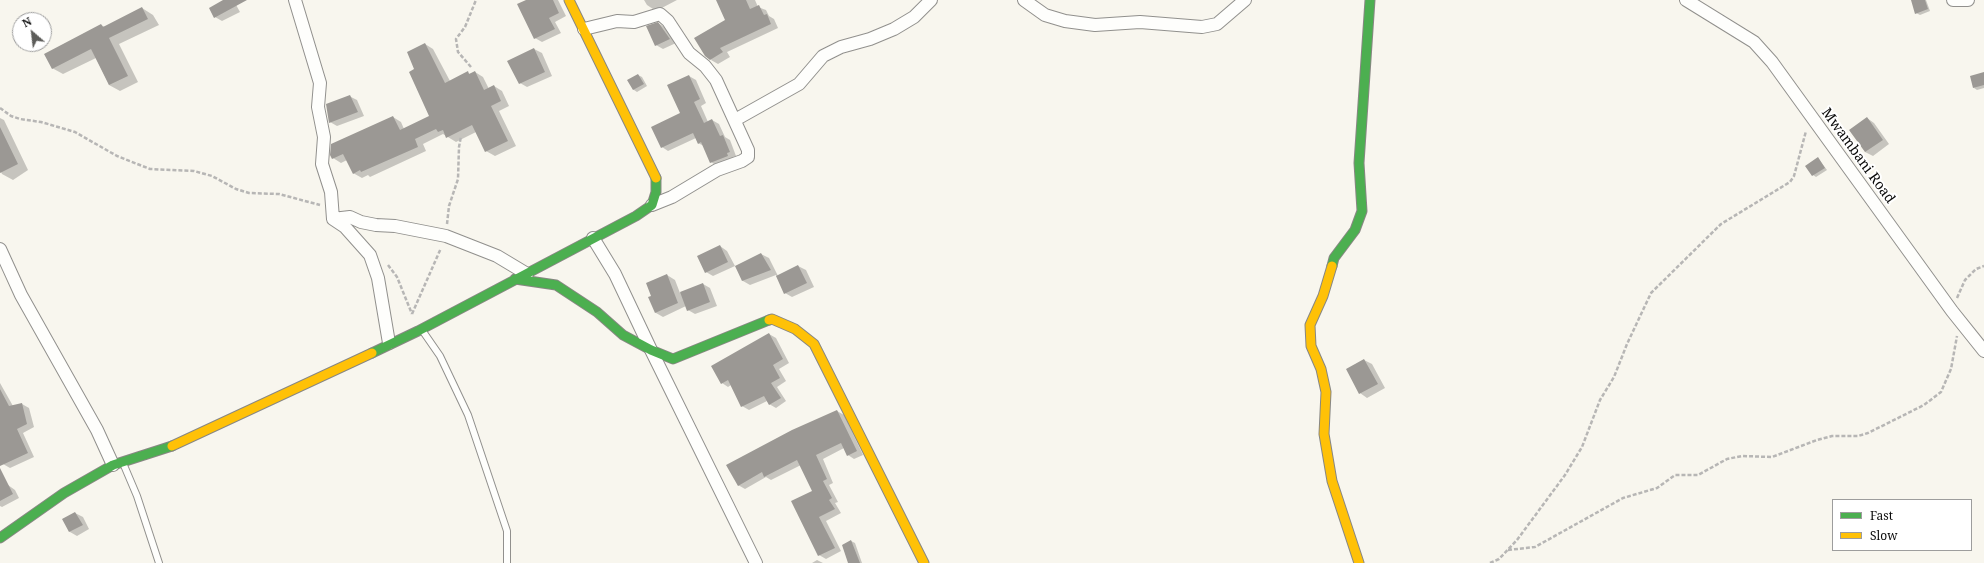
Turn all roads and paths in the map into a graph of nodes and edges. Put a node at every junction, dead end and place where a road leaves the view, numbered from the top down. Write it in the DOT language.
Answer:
graph roads {
  1 [pos="295,0"];
  2 [pos="476,0"];
  3 [pos="569,0"];
  4 [pos="931,0"];
  5 [pos="1024,0"];
  6 [pos="1245,0"];
  7 [pos="1370,0"];
  8 [pos="1686,0"];
  9 [pos="1953,0"];
  10 [pos="1968,0"];
  11 [pos="584,29"];
  12 [pos="471,67"];
  13 [pos="0,108"];
  14 [pos="1811,115"];
  15 [pos="735,120"];
  16 [pos="652,205"];
  17 [pos="333,219"];
  18 [pos="593,238"];
  19 [pos="0,249"];
  20 [pos="386,262"];
  21 [pos="1984,266"];
  22 [pos="527,274"];
  23 [pos="515,279"];
  24 [pos="1955,315"];
  25 [pos="420,330"];
  26 [pos="389,343"];
  27 [pos="651,350"];
  28 [pos="1984,352"];
  29 [pos="118,464"];
  30 [pos="0,538"];
  31 [pos="1507,550"];
  32 [pos="158,563"];
  33 [pos="507,563"];
  34 [pos="756,563"];
  35 [pos="924,563"];
  36 [pos="1359,563"];
  37 [pos="1490,563"];
  1 -- 17 [label="street"];
  2 -- 12 [label="path"];
  3 -- 11 [label="street"];
  4 -- 15 [label="street"];
  5 -- 6 [label="street"];
  7 -- 36 [label="street"];
  8 -- 14 [label="street, Mwambani Road"];
  9 -- 10 [label="street"];
  11 -- 15 [label="street"];
  11 -- 16 [label="street"];
  13 -- 17 [label="path"];
  14 -- 24 [label="street, Mwambani Road"];
  14 -- 31 [label="path"];
  15 -- 16 [label="street"];
  16 -- 18 [label="street"];
  17 -- 22 [label="street"];
  17 -- 26 [label="street"];
  18 -- 22 [label="street"];
  18 -- 27 [label="street"];
  19 -- 29 [label="street"];
  20 -- 25 [label="path"];
  21 -- 24 [label="path"];
  22 -- 23 [label="street"];
  23 -- 25 [label="street"];
  23 -- 27 [label="street"];
  24 -- 28 [label="street, Mwambani Road"];
  24 -- 31 [label="path"];
  25 -- 26 [label="street"];
  25 -- 33 [label="lane"];
  26 -- 29 [label="street"];
  27 -- 34 [label="street"];
  27 -- 35 [label="street"];
  29 -- 30 [label="street"];
  29 -- 32 [label="lane"];
  31 -- 37 [label="path"];
}
